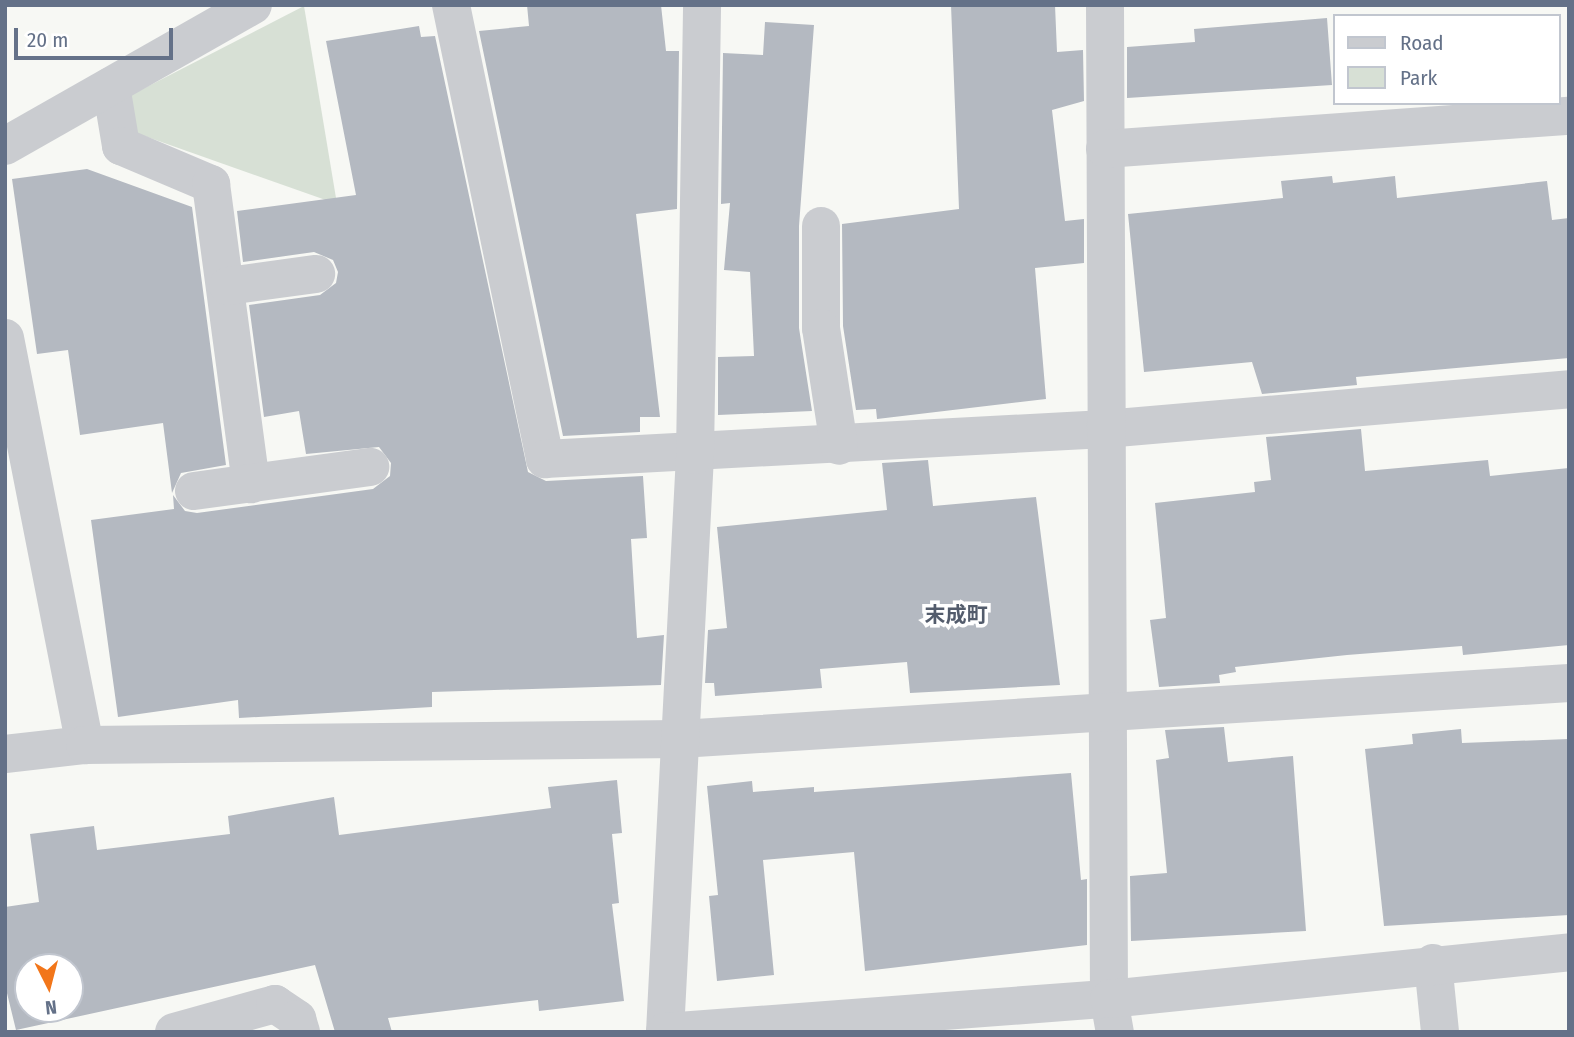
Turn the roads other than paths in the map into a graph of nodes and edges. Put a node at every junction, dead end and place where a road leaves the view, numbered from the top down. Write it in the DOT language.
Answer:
graph roads {
  1 [pos="253,5"];
  2 [pos="451,5"];
  3 [pos="702,5"];
  4 [pos="1105,5"];
  5 [pos="111,86"];
  6 [pos="1569,116"];
  7 [pos="5,146"];
  8 [pos="1105,149"];
  9 [pos="821,226"];
  10 [pos="316,275"];
  11 [pos="228,286"];
  12 [pos="5,338"];
  13 [pos="1569,389"];
  14 [pos="1105,429"];
  15 [pos="839,446"];
  16 [pos="695,455"];
  17 [pos="370,467"];
  18 [pos="19,479"];
  19 [pos="251,484"];
  20 [pos="194,491"];
  21 [pos="1569,683"];
  22 [pos="1112,712"];
  23 [pos="680,739"];
  24 [pos="85,745"];
  25 [pos="5,754"];
  26 [pos="1569,952"];
  27 [pos="1433,963"];
  28 [pos="1112,1015"];
  29 [pos="174,1032"];
  30 [pos="301,1032"];
  31 [pos="665,1032"];
  32 [pos="1440,1032"];
  1 -- 5 [label="street"];
  2 -- 16 [label="street"];
  3 -- 16 [label="street"];
  4 -- 8 [label="street"];
  5 -- 7 [label="street"];
  5 -- 11 [label="street"];
  6 -- 8 [label="street"];
  8 -- 14 [label="street"];
  9 -- 15 [label="street"];
  10 -- 11 [label="street"];
  11 -- 19 [label="street"];
  12 -- 18 [label="street"];
  13 -- 14 [label="street"];
  14 -- 15 [label="street"];
  14 -- 22 [label="street"];
  15 -- 16 [label="street"];
  16 -- 23 [label="street"];
  17 -- 19 [label="street"];
  18 -- 24 [label="street"];
  19 -- 20 [label="street"];
  21 -- 22 [label="street"];
  22 -- 23 [label="street"];
  22 -- 28 [label="street"];
  23 -- 24 [label="street"];
  23 -- 31 [label="street"];
  24 -- 25 [label="street"];
  26 -- 27 [label="street"];
  27 -- 28 [label="street"];
  27 -- 32 [label="street"];
  28 -- 31 [label="street"];
  29 -- 30 [label="street"];
}
